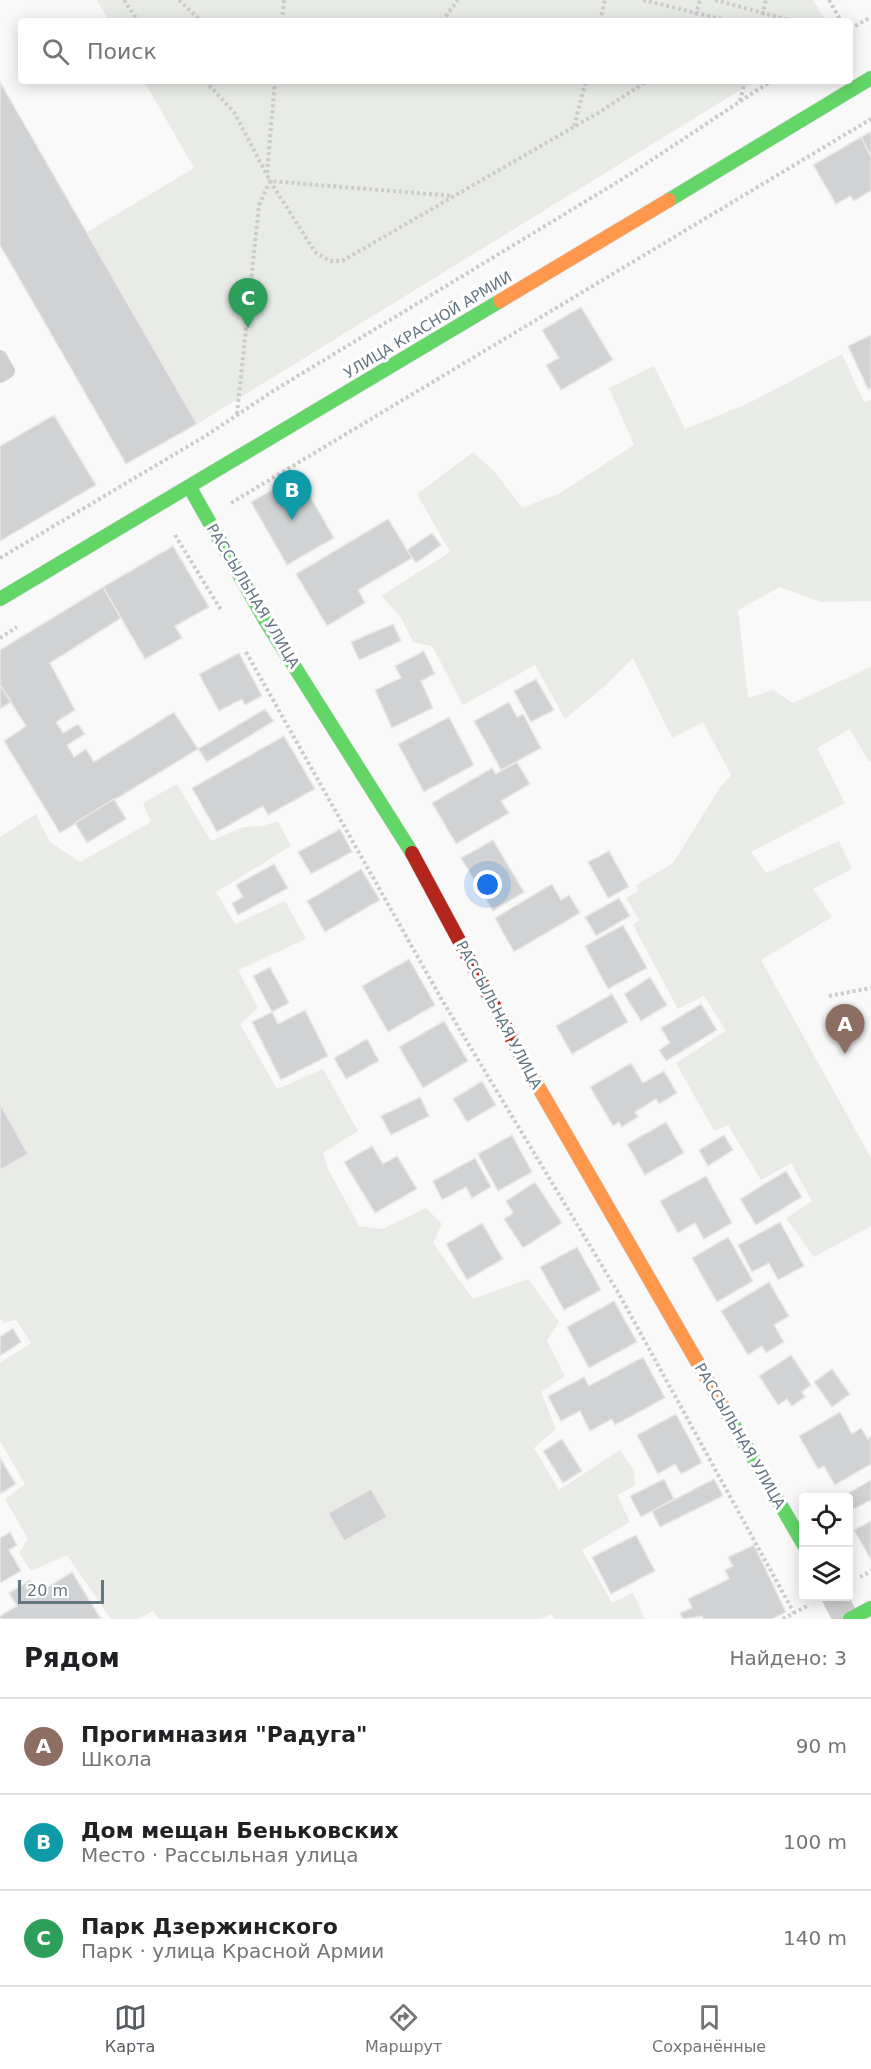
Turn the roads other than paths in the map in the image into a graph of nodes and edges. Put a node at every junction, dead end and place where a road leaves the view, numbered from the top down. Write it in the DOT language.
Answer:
graph roads {
  1 [pos="871,78"];
  2 [pos="0,357"];
  3 [pos="0,376"];
  4 [pos="190,488"];
  5 [pos="0,599"];
  6 [pos="799,1536"];
  7 [pos="826,1601"];
  8 [pos="871,1608"];
  9 [pos="846,1619"];
  10 [pos="850,1619"];
  1 -- 4 [label="street, УЛИЦА КРАСНОЙ АРМИИ"];
  2 -- 3 [label="lane"];
  4 -- 5 [label="street, УЛИЦА КРАСНОЙ АРМИИ"];
  4 -- 6 [label="street, РАССЫЛЬНАЯ УЛИЦА"];
  7 -- 9 [label="street"];
  8 -- 10 [label="street"];
}
